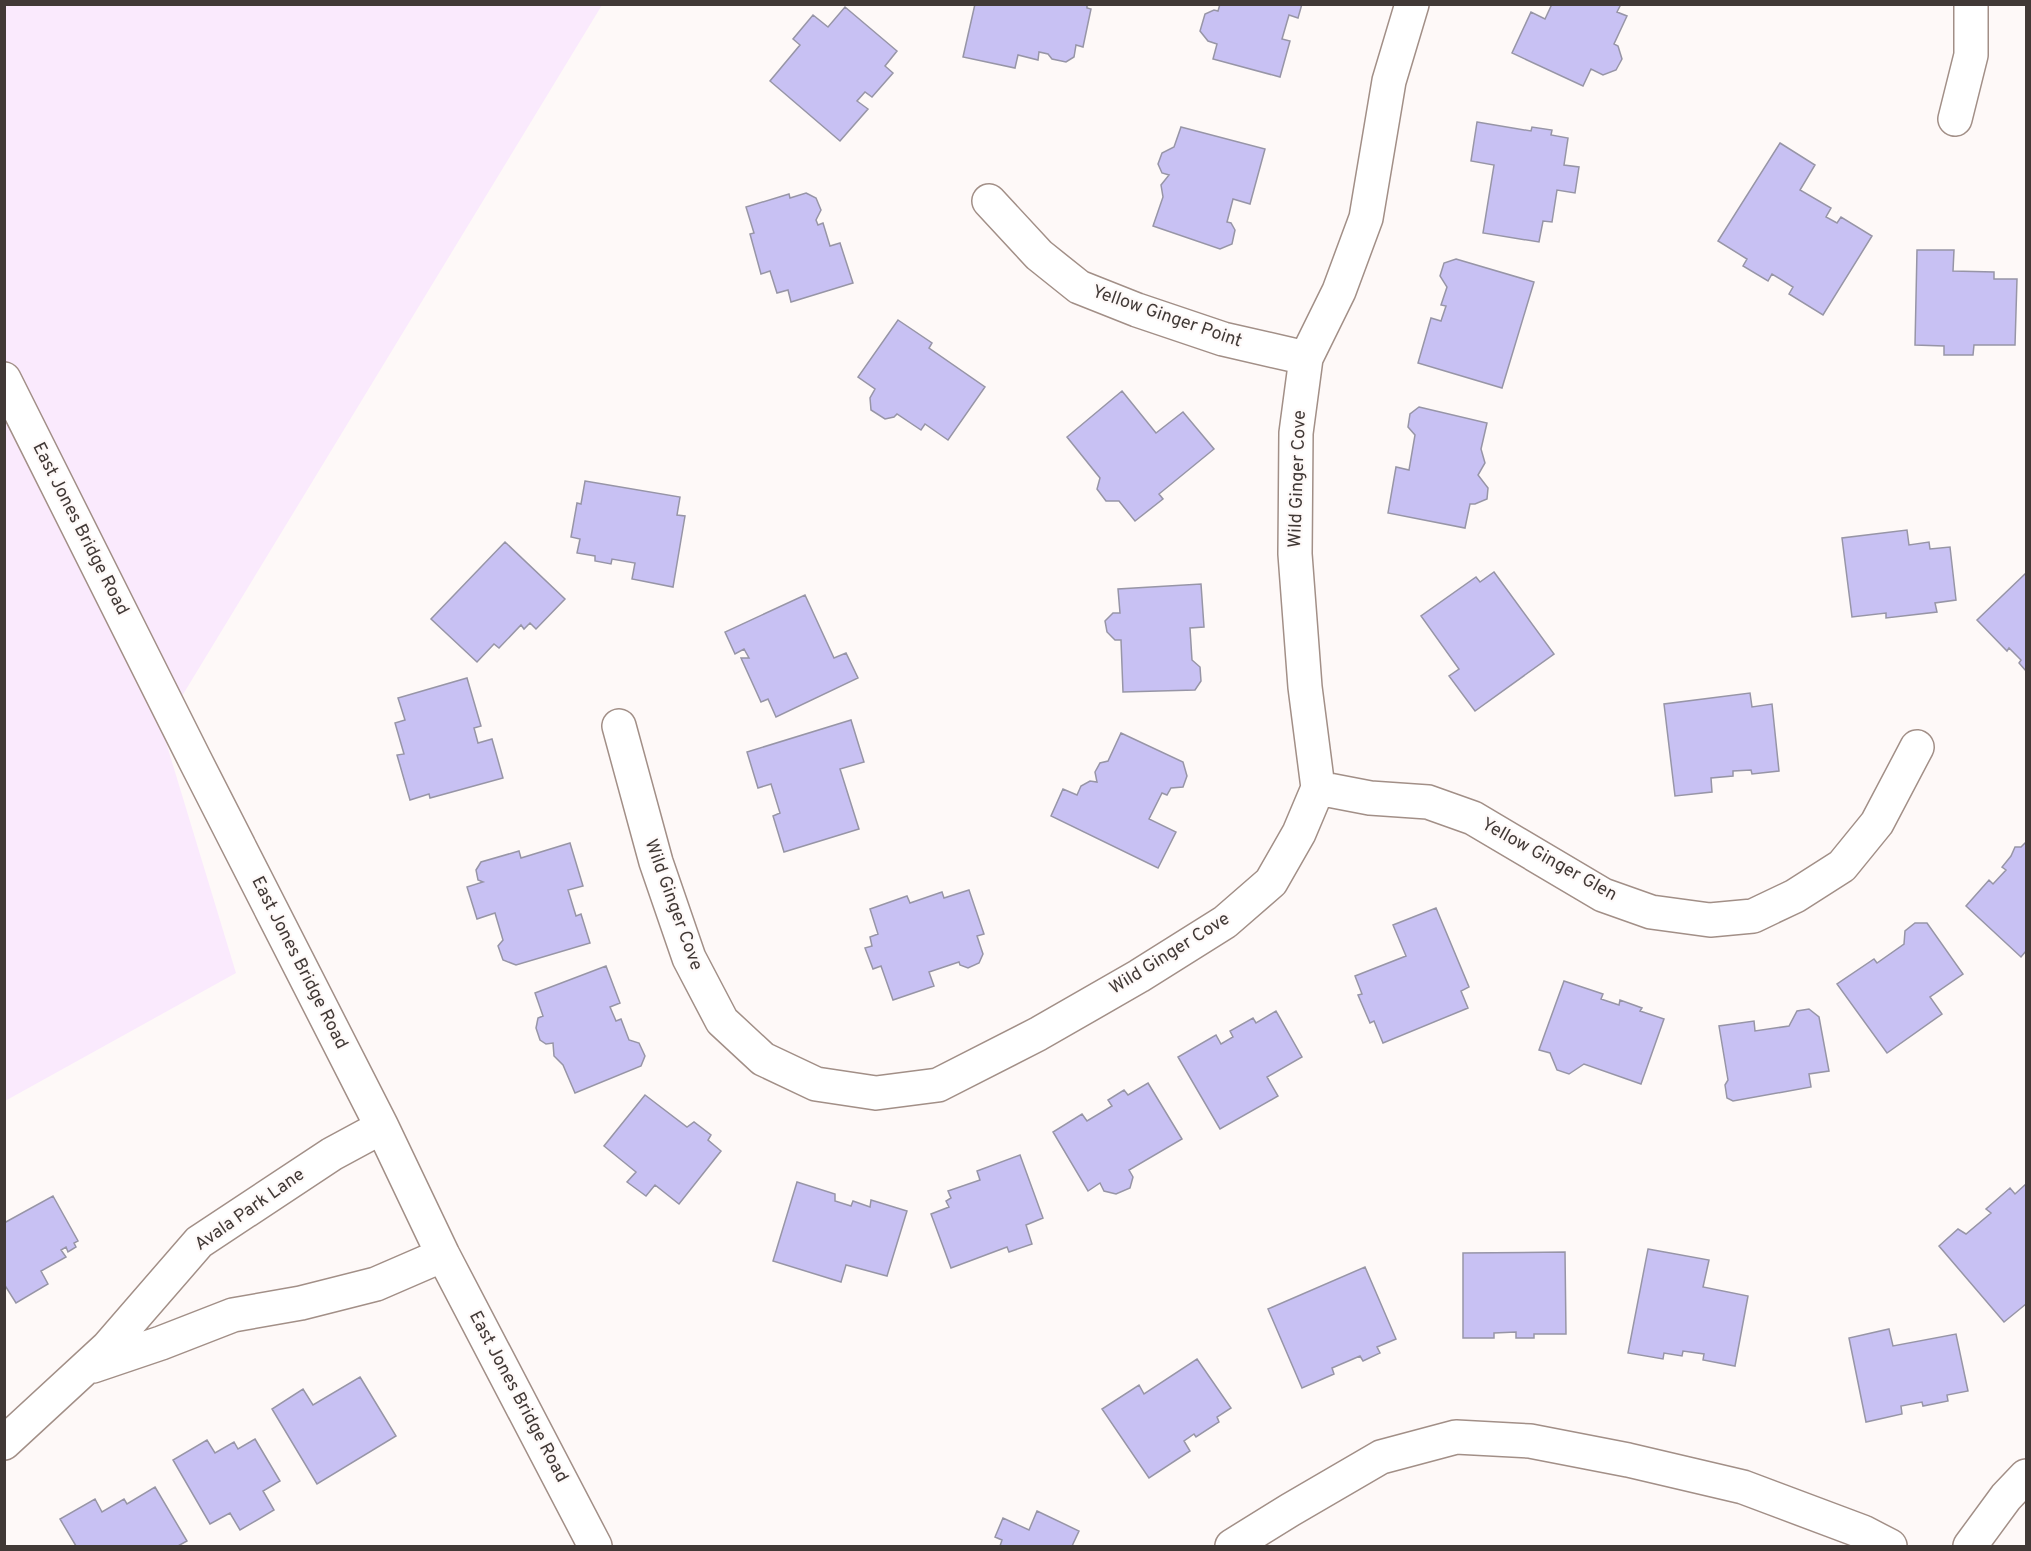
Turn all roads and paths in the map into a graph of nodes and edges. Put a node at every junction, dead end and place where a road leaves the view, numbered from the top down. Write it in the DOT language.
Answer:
graph roads {
  1 [pos="1412,4"];
  2 [pos="1971,4"];
  3 [pos="1955,119"];
  4 [pos="989,201"];
  5 [pos="1306,358"];
  6 [pos="4,379"];
  7 [pos="619,726"];
  8 [pos="1917,747"];
  9 [pos="1318,788"];
  10 [pos="382,1127"];
  11 [pos="443,1255"];
  12 [pos="86,1368"];
  13 [pos="4,1443"];
  14 [pos="2026,1476"];
  15 [pos="595,1546"];
  16 [pos="1232,1546"];
  17 [pos="1890,1546"];
  18 [pos="1970,1546"];
  1 -- 5 [label="street, Wild Ginger Cove"];
  2 -- 3 [label="street"];
  4 -- 5 [label="street, Yellow Ginger Point"];
  5 -- 9 [label="street, Wild Ginger Cove"];
  6 -- 10 [label="street, East Jones Bridge Road"];
  7 -- 9 [label="street, Wild Ginger Cove"];
  8 -- 9 [label="street, Yellow Ginger Glen"];
  10 -- 11 [label="street, East Jones Bridge Road"];
  10 -- 12 [label="street, Avala Park Lane"];
  11 -- 12 [label="street, Avala Park Lane"];
  11 -- 15 [label="street, East Jones Bridge Road"];
  12 -- 13 [label="street, Avala Park Lane"];
  14 -- 18 [label="street"];
  16 -- 17 [label="street"];
}
